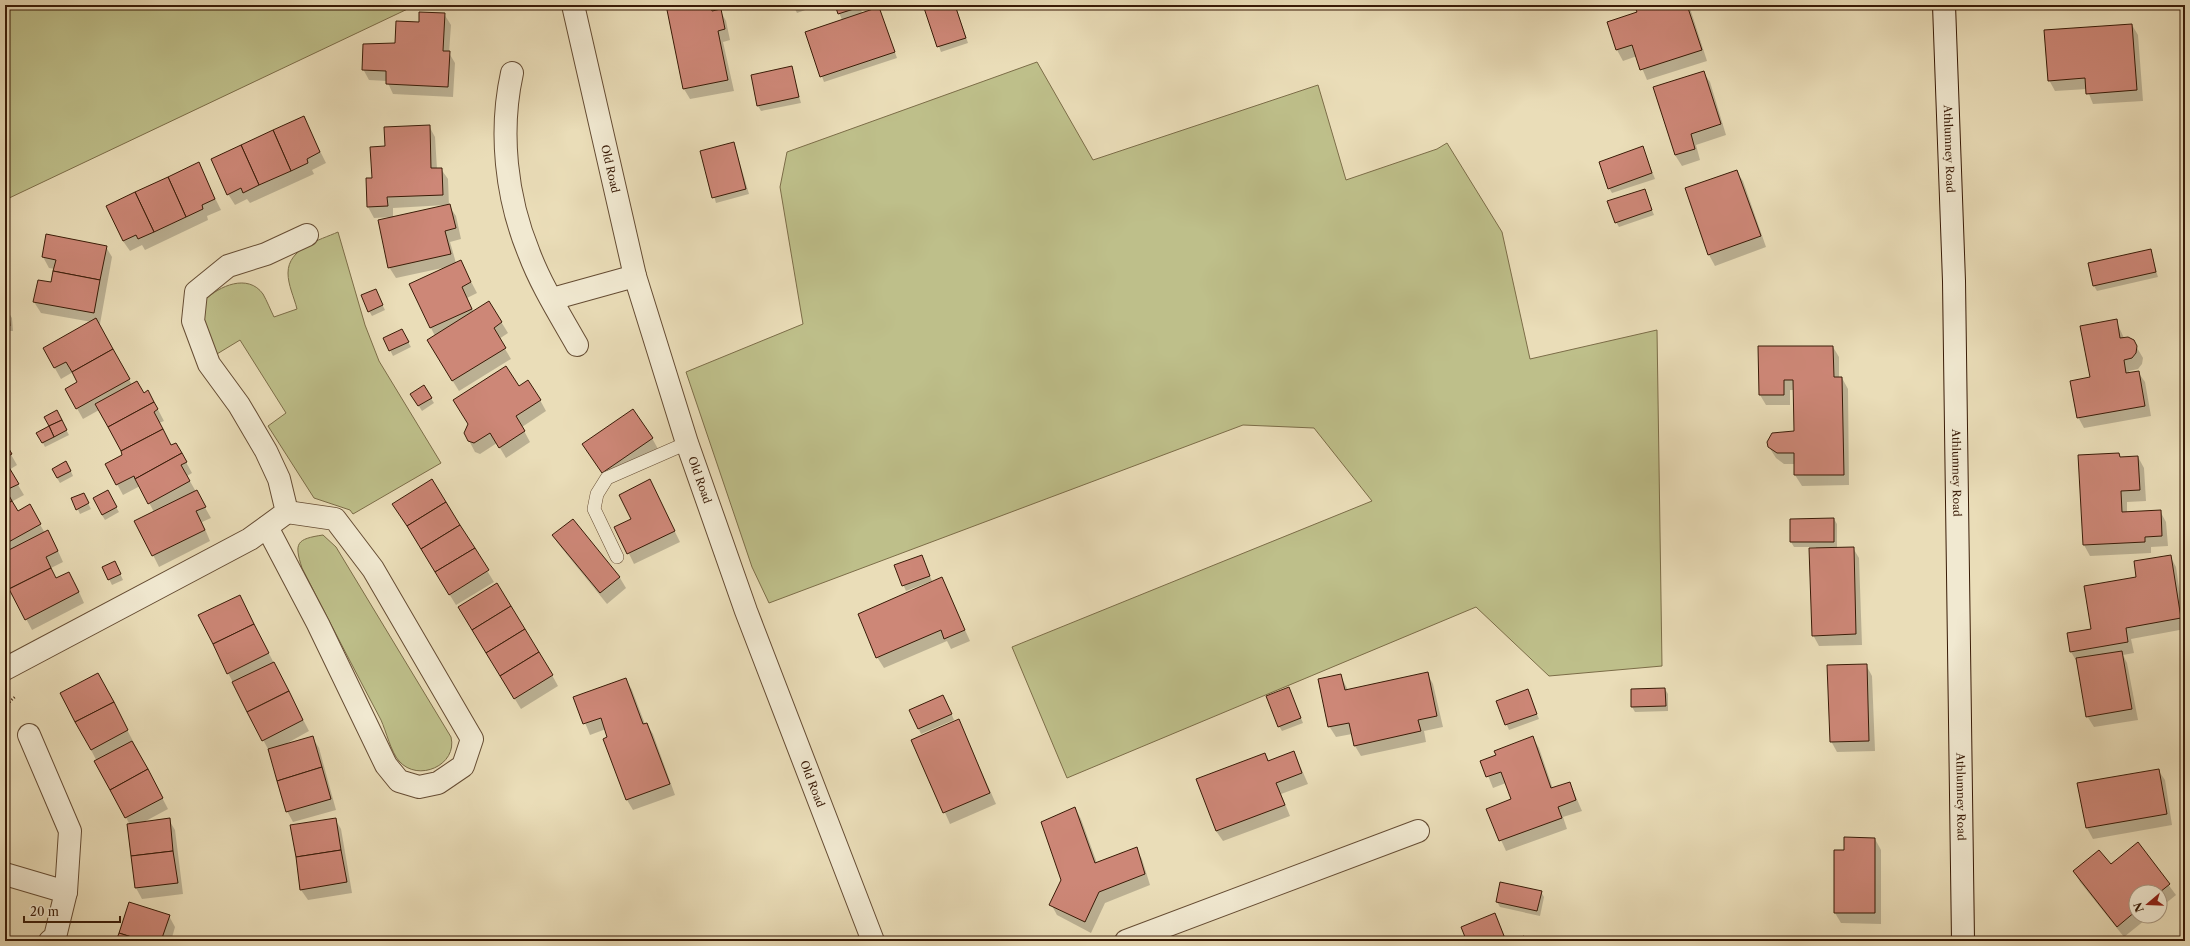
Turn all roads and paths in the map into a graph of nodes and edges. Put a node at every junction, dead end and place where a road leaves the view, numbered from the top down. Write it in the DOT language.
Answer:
graph roads {
  1 [pos="574,5"];
  2 [pos="1944,5"];
  3 [pos="512,74"];
  4 [pos="307,235"];
  5 [pos="635,276"];
  6 [pos="552,300"];
  7 [pos="577,345"];
  8 [pos="687,443"];
  9 [pos="287,512"];
  10 [pos="267,527"];
  11 [pos="617,557"];
  12 [pos="5,668"];
  13 [pos="29,735"];
  14 [pos="1418,831"];
  15 [pos="5,874"];
  16 [pos="66,892"];
  17 [pos="50,941"];
  18 [pos="873,941"];
  19 [pos="1126,941"];
  20 [pos="1963,941"];
  1 -- 5 [label="street, Old Road"];
  2 -- 20 [label="street, Athlumney Road"];
  3 -- 6 [label="street"];
  4 -- 9 [label="street"];
  5 -- 6 [label="street"];
  5 -- 8 [label="street, Old Road"];
  6 -- 7 [label="street"];
  8 -- 11 [label="lane"];
  8 -- 18 [label="street, Old Road"];
  9 -- 10 [label="street"];
  9 -- 10 [label="street"];
  10 -- 12 [label="street"];
  13 -- 16 [label="street"];
  14 -- 19 [label="street"];
  15 -- 16 [label="street"];
  16 -- 17 [label="street"];
}
